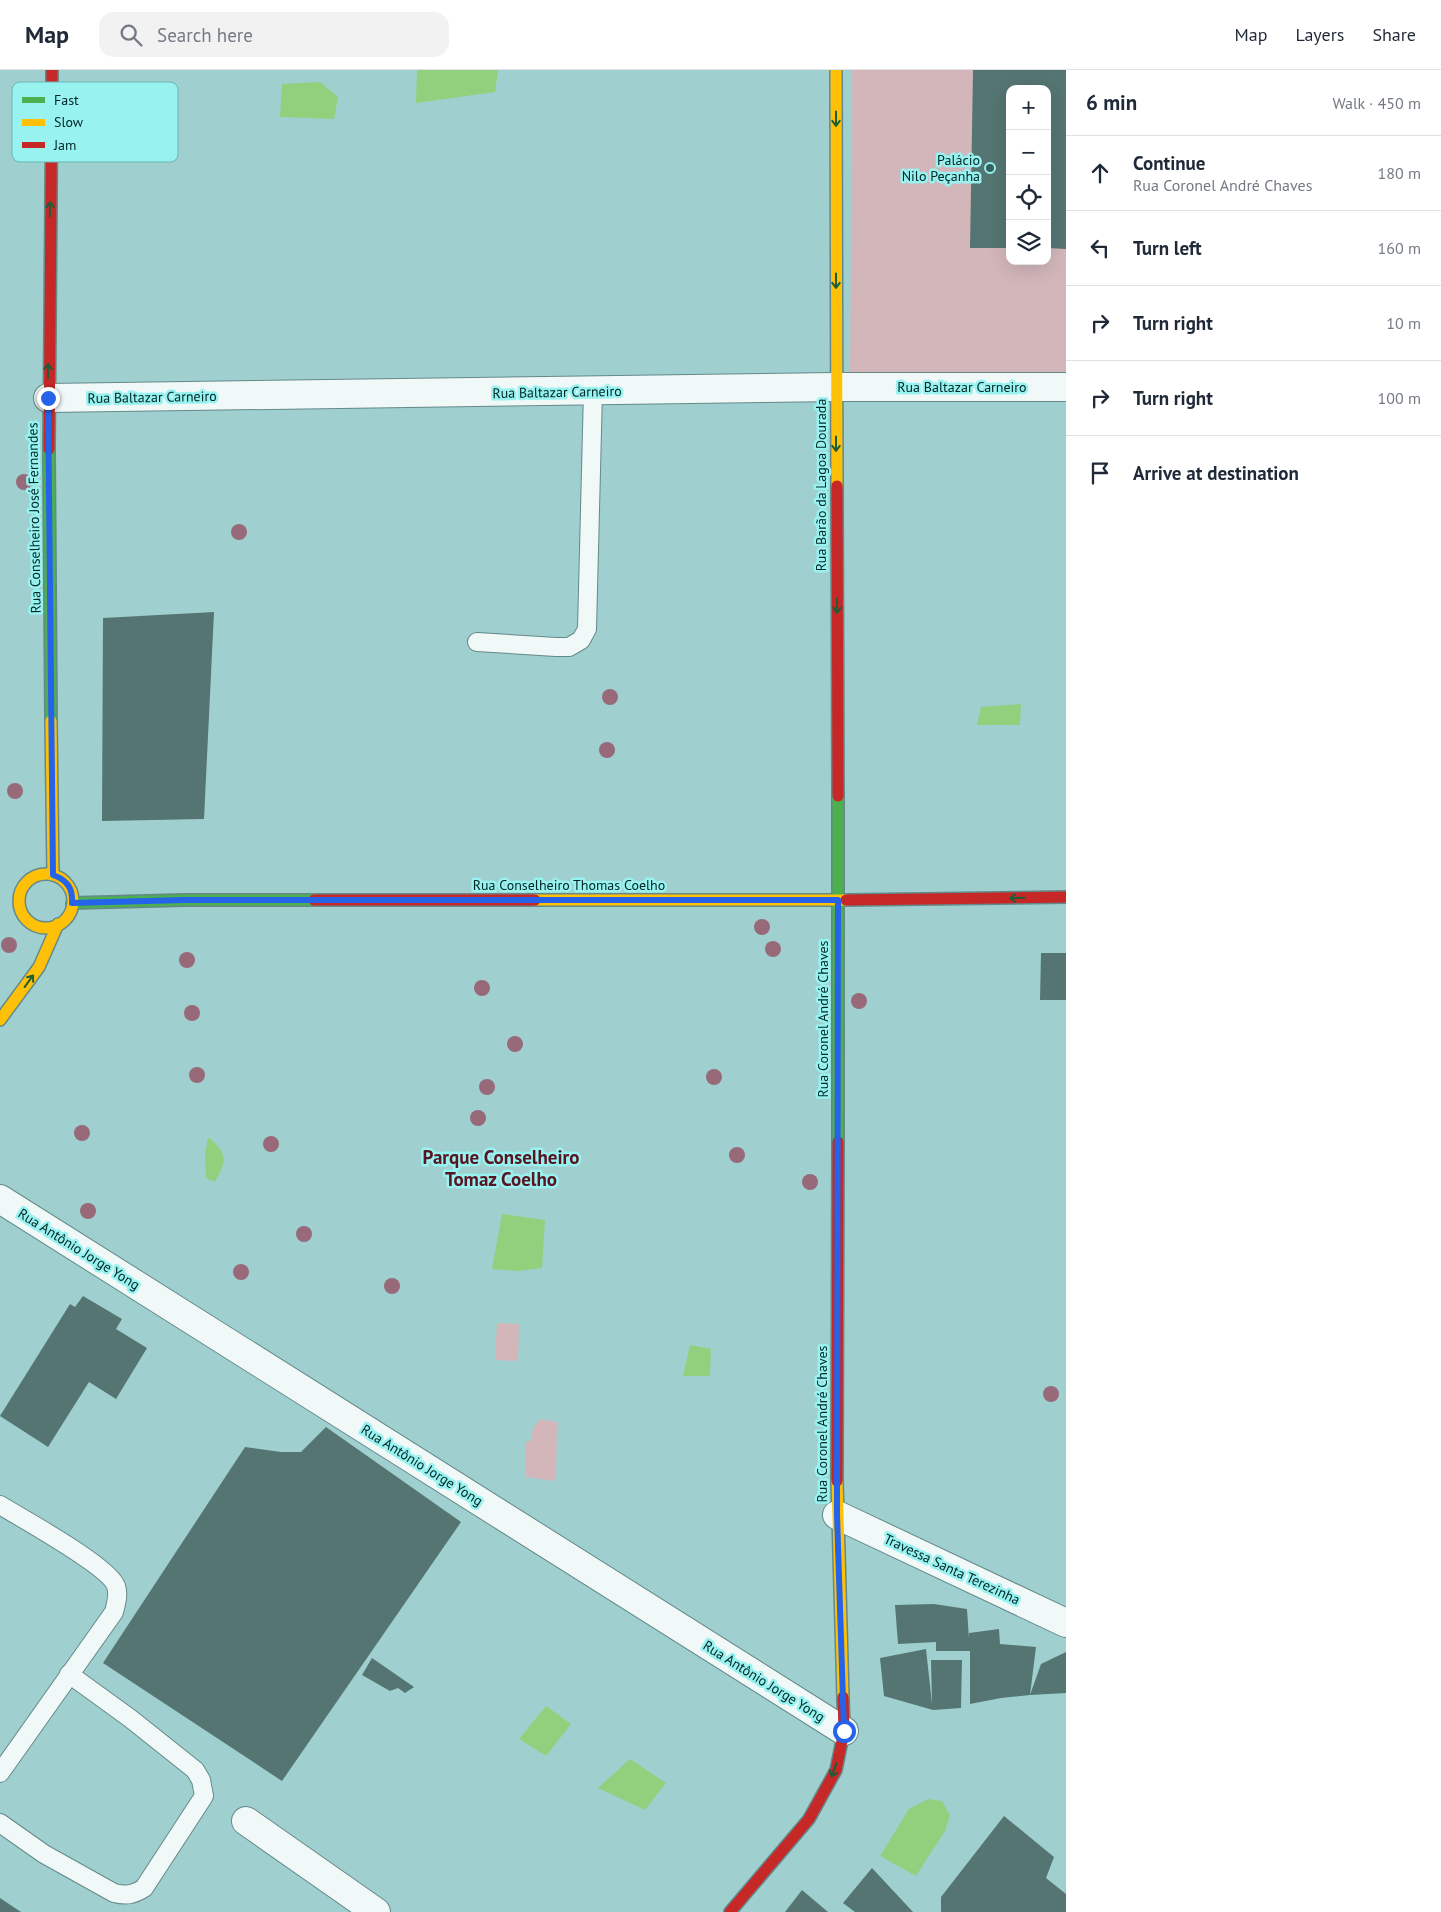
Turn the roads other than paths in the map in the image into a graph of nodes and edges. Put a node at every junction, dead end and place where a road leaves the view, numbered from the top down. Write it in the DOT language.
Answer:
graph roads {
  1 [pos="836,70"];
  2 [pos="51,162"];
  3 [pos="836,387"];
  4 [pos="1066,387"];
  5 [pos="593,391"];
  6 [pos="48,398"];
  7 [pos="478,642"];
  8 [pos="53,875"];
  9 [pos="1066,897"];
  10 [pos="838,900"];
  11 [pos="72,903"];
  12 [pos="58,924"];
  13 [pos="0,1020"];
  14 [pos="0,1199"];
  15 [pos="0,1505"];
  16 [pos="837,1515"];
  17 [pos="1066,1623"];
  18 [pos="69,1674"];
  19 [pos="844,1731"];
  20 [pos="0,1773"];
  21 [pos="246,1821"];
  22 [pos="0,1823"];
  23 [pos="376,1912"];
  24 [pos="730,1912"];
  1 -- 3 [label="main road, Rua Barão da Lagoa Dourada, one-way"];
  6 -- 2 [label="main road, Rua Conselheiro José Fernandes, one-way"];
  3 -- 4 [label="street, Rua Baltazar Carneiro"];
  3 -- 5 [label="street, Rua Baltazar Carneiro"];
  3 -- 10 [label="main road, Rua Barão da Lagoa Dourada, one-way"];
  5 -- 6 [label="street, Rua Baltazar Carneiro"];
  5 -- 7 [label="lane"];
  6 -- 8 [label="main road, Rua Conselheiro José Fernandes"];
  8 -- 11 [label="main road"];
  8 -- 12 [label="main road"];
  9 -- 10 [label="main road, Rua Conselheiro Thomas Coelho, one-way"];
  10 -- 11 [label="main road, Rua Conselheiro Thomas Coelho"];
  10 -- 16 [label="main road, Rua Coronel André Chaves"];
  11 -- 12 [label="main road"];
  13 -- 12 [label="main road, one-way"];
  14 -- 19 [label="street, Rua Antônio Jorge Yong"];
  15 -- 18 [label="lane"];
  16 -- 17 [label="street, Travessa Santa Terezinha"];
  16 -- 19 [label="main road, Rua Coronel André Chaves"];
  18 -- 20 [label="lane"];
  18 -- 22 [label="lane"];
  19 -- 24 [label="main road, Rua Coronel André Chaves, one-way"];
  21 -- 23 [label="street"];
}
